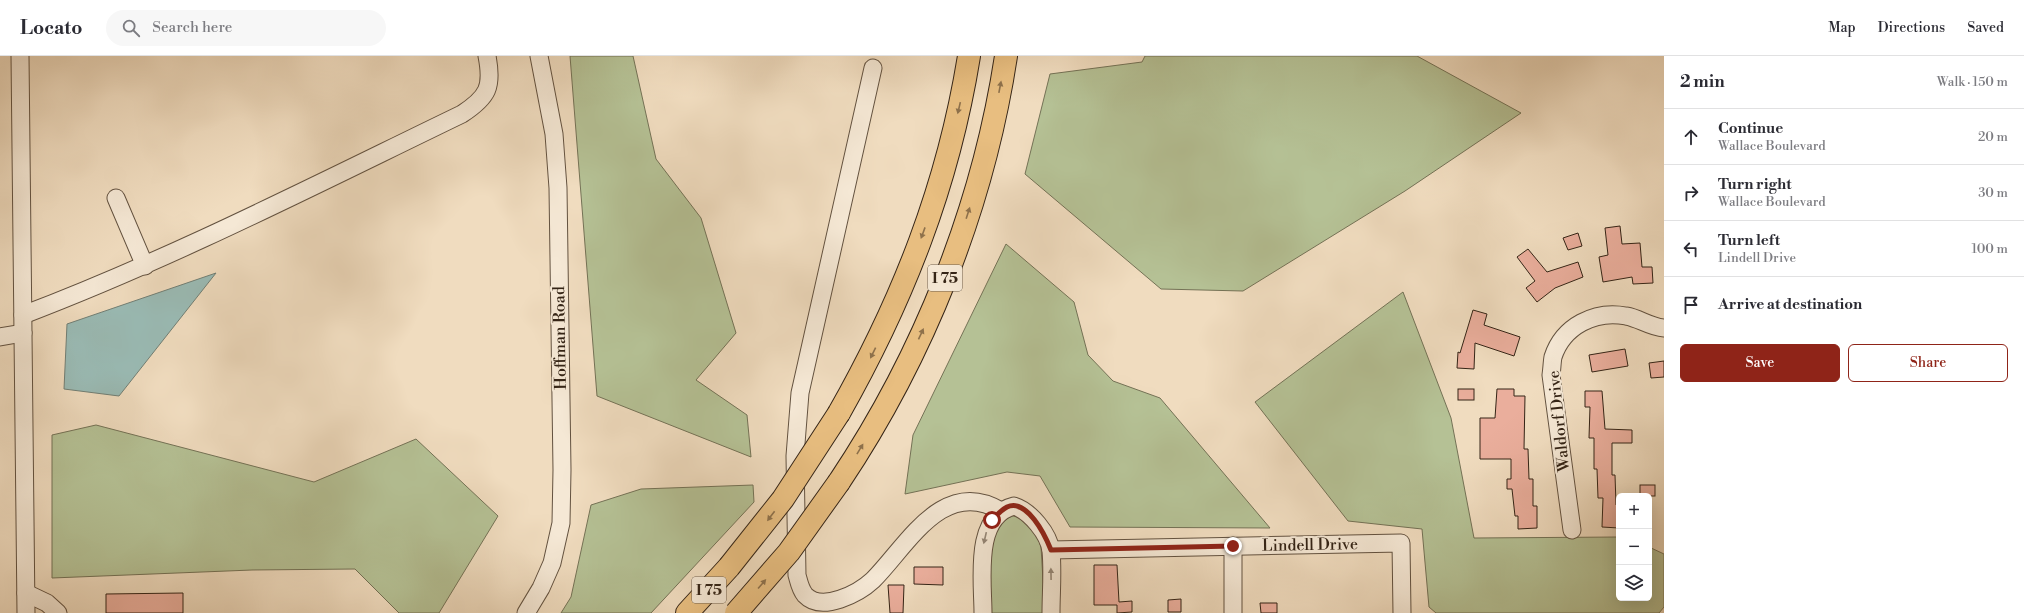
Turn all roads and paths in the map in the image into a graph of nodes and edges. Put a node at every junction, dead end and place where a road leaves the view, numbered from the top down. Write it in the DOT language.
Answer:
graph roads {
  1 [pos="20,56"];
  2 [pos="487,56"];
  3 [pos="539,56"];
  4 [pos="969,56"];
  5 [pos="1006,56"];
  6 [pos="874,68"];
  7 [pos="116,198"];
  8 [pos="145,266"];
  9 [pos="23,315"];
  10 [pos="1664,328"];
  11 [pos="23,333"];
  12 [pos="0,337"];
  13 [pos="1001,511"];
  14 [pos="1572,530"];
  15 [pos="1233,546"];
  16 [pos="1051,550"];
  17 [pos="26,593"];
  18 [pos="26,613"];
  19 [pos="58,613"];
  20 [pos="526,613"];
  21 [pos="687,613"];
  22 [pos="736,613"];
  23 [pos="983,613"];
  24 [pos="1051,613"];
  25 [pos="1233,613"];
  26 [pos="1402,613"];
  1 -- 9 [label="street"];
  2 -- 8 [label="street"];
  3 -- 20 [label="street, Hoffman Road"];
  4 -- 21 [label="highway, I 75, one-way, bridge"];
  22 -- 5 [label="highway, I 75, one-way, bridge"];
  6 -- 13 [label="street"];
  7 -- 8 [label="street"];
  8 -- 9 [label="street"];
  9 -- 11 [label="street"];
  10 -- 14 [label="street, Waldorf Drive"];
  11 -- 12 [label="street"];
  11 -- 17 [label="street"];
  13 -- 16 [label="street"];
  13 -- 23 [label="street, one-way"];
  15 -- 16 [label="street, Lindell Drive"];
  15 -- 25 [label="street"];
  15 -- 26 [label="street, Lindell Drive"];
  24 -- 16 [label="street, one-way"];
  17 -- 18 [label="street"];
  17 -- 19 [label="street"];
}
